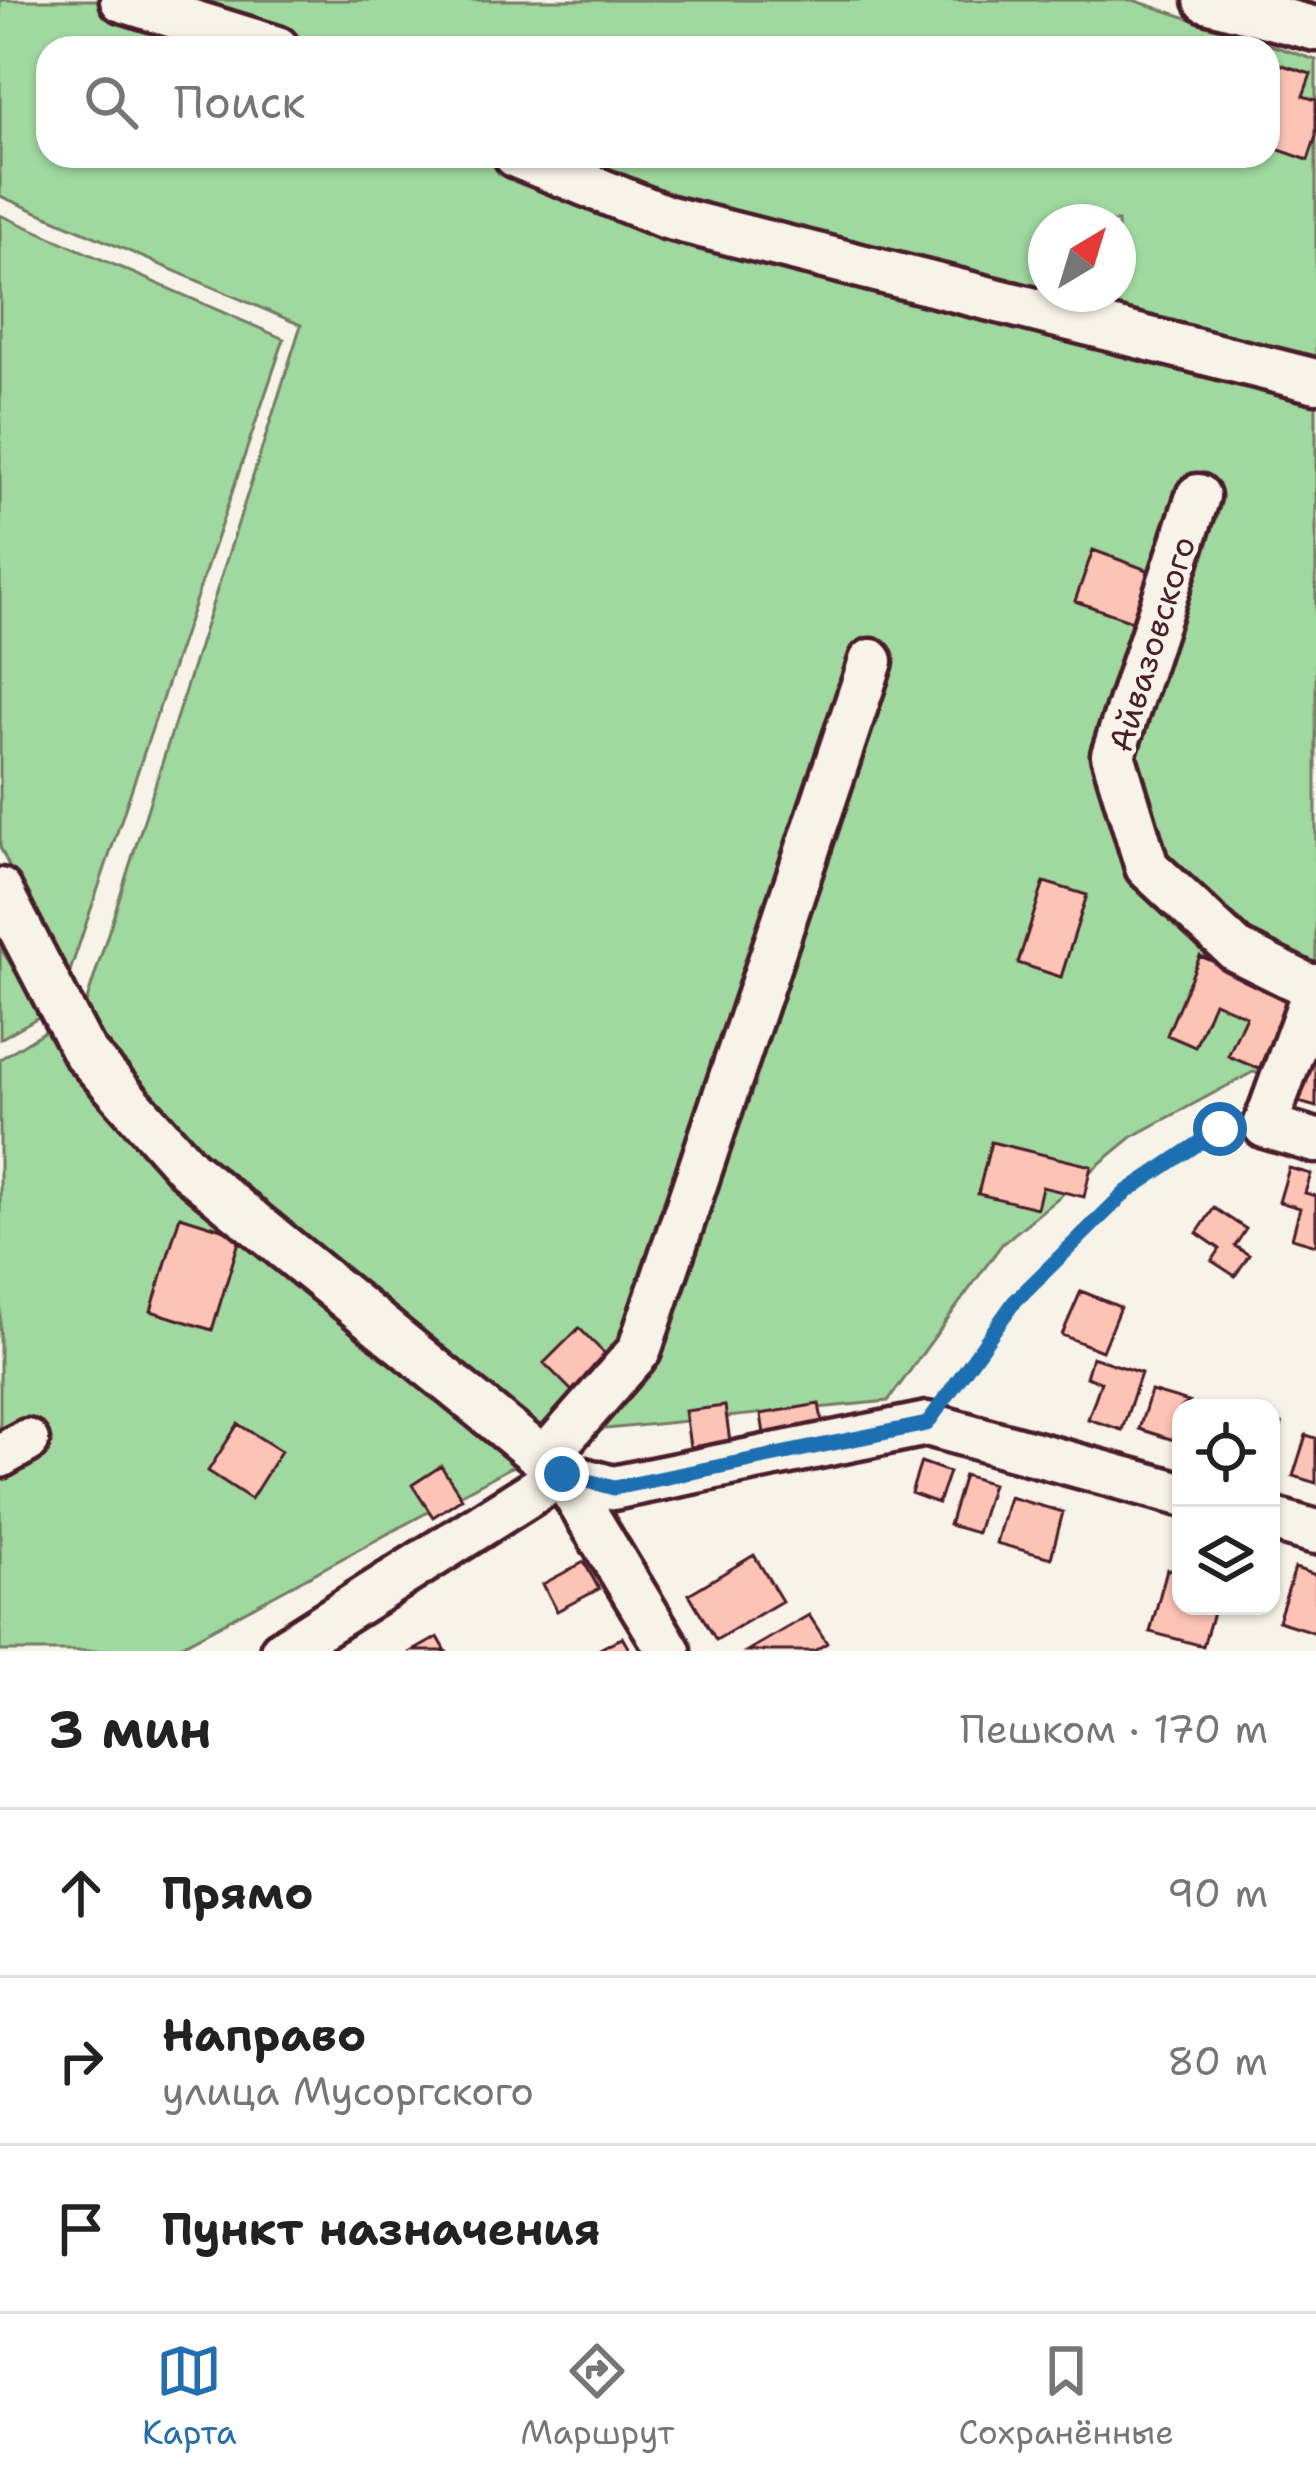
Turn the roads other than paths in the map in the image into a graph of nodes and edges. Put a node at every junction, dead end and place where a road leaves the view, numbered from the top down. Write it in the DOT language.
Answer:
graph roads {
  1 [pos="122,0"];
  2 [pos="1206,0"];
  3 [pos="1316,29"];
  4 [pos="238,36"];
  5 [pos="546,168"];
  6 [pos="1316,381"];
  7 [pos="1198,496"];
  8 [pos="871,661"];
  9 [pos="0,890"];
  10 [pos="1316,988"];
  11 [pos="1316,1141"];
  12 [pos="553,1466"];
  13 [pos="1172,1492"];
  14 [pos="1280,1522"];
  15 [pos="1316,1532"];
  16 [pos="305,1646"];
  17 [pos="669,1651"];
  1 -- 4 [label="street"];
  2 -- 3 [label="street"];
  5 -- 6 [label="street"];
  7 -- 10 [label="street, Айвазовского"];
  8 -- 12 [label="street"];
  9 -- 12 [label="street"];
  10 -- 11 [label="street, Айвазовского"];
  12 -- 13 [label="street"];
  12 -- 16 [label="street"];
  12 -- 17 [label="street"];
  14 -- 15 [label="street"];
}
